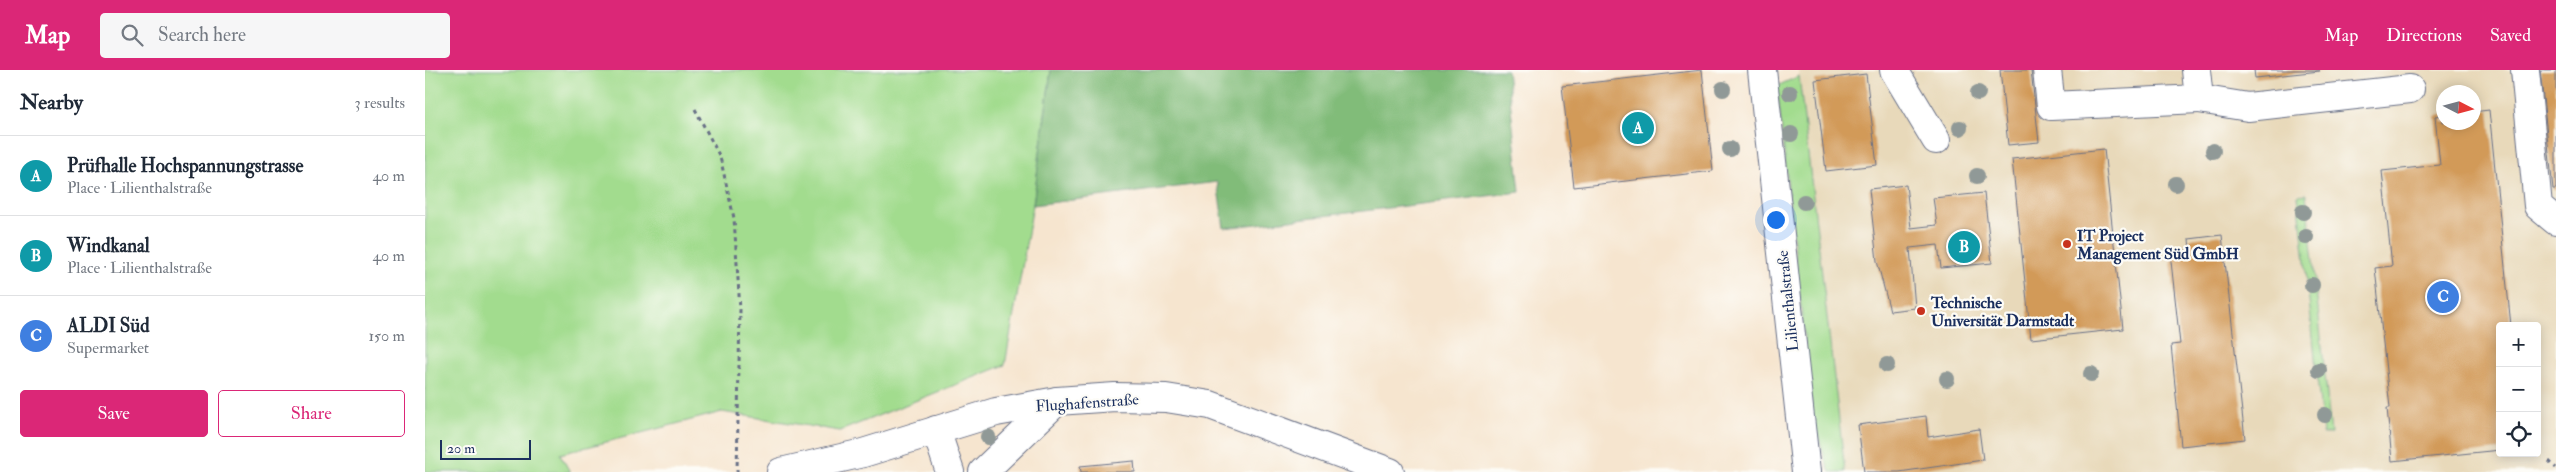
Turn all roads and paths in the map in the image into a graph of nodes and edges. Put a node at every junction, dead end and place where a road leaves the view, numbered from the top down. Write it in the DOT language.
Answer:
graph roads {
  1 [pos="1762,70"];
  2 [pos="1894,70"];
  3 [pos="2047,70"];
  4 [pos="2196,70"];
  5 [pos="2525,70"];
  6 [pos="2410,89"];
  7 [pos="2199,99"];
  8 [pos="695,110"];
  9 [pos="1937,140"];
  10 [pos="2556,221"];
  11 [pos="1057,401"];
  12 [pos="936,430"];
  13 [pos="2549,461"];
  14 [pos="863,463"];
  15 [pos="2556,468"];
  16 [pos="737,472"];
  17 [pos="781,472"];
  18 [pos="950,472"];
  19 [pos="983,472"];
  20 [pos="1390,472"];
  21 [pos="1806,472"];
  1 -- 21 [label="street, Lilienthalstraße"];
  2 -- 9 [label="street"];
  3 -- 7 [label="street"];
  4 -- 7 [label="street"];
  5 -- 10 [label="street"];
  6 -- 7 [label="street"];
  8 -- 16 [label="path"];
  11 -- 12 [label="street, Flughafenstraße"];
  11 -- 19 [label="street"];
  11 -- 20 [label="street, Flughafenstraße"];
  12 -- 14 [label="street, Flughafenstraße"];
  12 -- 18 [label="street"];
  13 -- 15 [label="path"];
  14 -- 17 [label="street, Flughafenstraße"];
}
